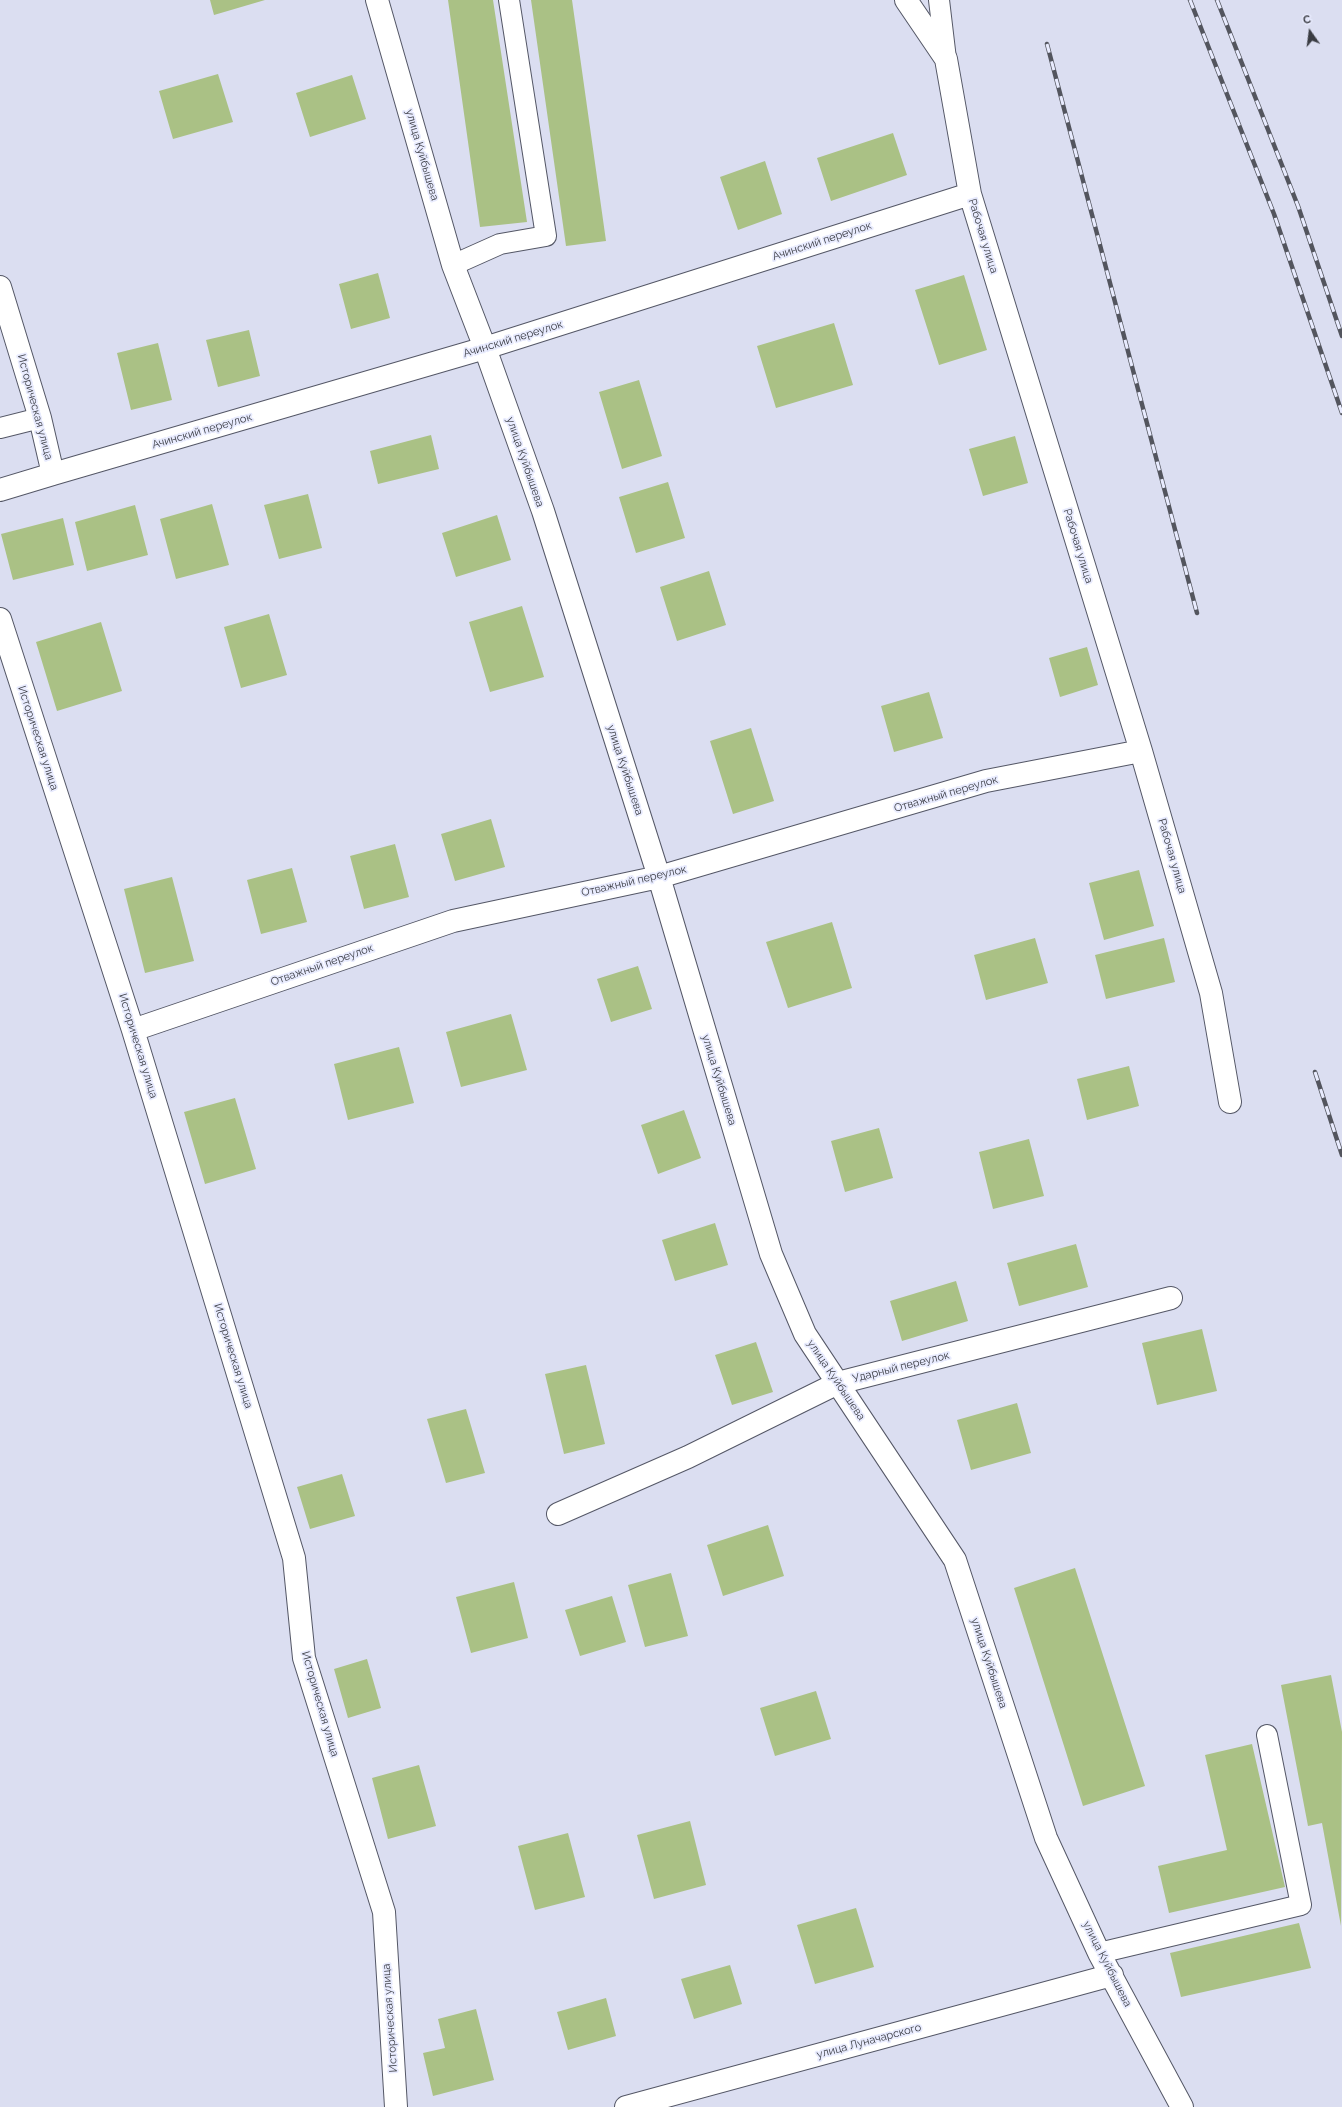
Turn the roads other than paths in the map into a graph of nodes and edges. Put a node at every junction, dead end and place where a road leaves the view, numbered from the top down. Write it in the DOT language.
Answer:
graph roads {
  1 [pos="377,0"];
  2 [pos="509,0"];
  3 [pos="906,0"];
  4 [pos="939,0"];
  5 [pos="946,59"];
  6 [pos="970,194"];
  7 [pos="453,266"];
  8 [pos="0,287"];
  9 [pos="485,348"];
  10 [pos="40,418"];
  11 [pos="0,428"];
  12 [pos="53,474"];
  13 [pos="0,490"];
  14 [pos="0,619"];
  15 [pos="1141,751"];
  16 [pos="659,877"];
  17 [pos="133,1030"];
  18 [pos="1230,1102"];
  19 [pos="1170,1298"];
  20 [pos="838,1383"];
  21 [pos="558,1514"];
  22 [pos="1267,1736"];
  23 [pos="1099,1953"];
  24 [pos="1112,1975"];
  25 [pos="396,2107"];
  26 [pos="626,2107"];
  27 [pos="1182,2107"];
  1 -- 7 [label="street, улица Куйбышева"];
  2 -- 7 [label="lane"];
  3 -- 5 [label="street, Рабочая улица"];
  4 -- 5 [label="lane"];
  5 -- 6 [label="street, Рабочая улица"];
  6 -- 9 [label="street, Ачинский переулок"];
  6 -- 15 [label="street, Рабочая улица"];
  7 -- 9 [label="street, улица Куйбышева"];
  8 -- 10 [label="street, Историческая улица"];
  9 -- 12 [label="street, Ачинский переулок"];
  9 -- 16 [label="street, улица Куйбышева"];
  10 -- 11 [label="lane"];
  10 -- 12 [label="street, Историческая улица"];
  12 -- 13 [label="street, Историческая улица"];
  14 -- 17 [label="street, Историческая улица"];
  15 -- 16 [label="street, Отважный переулок"];
  15 -- 18 [label="street, Рабочая улица"];
  16 -- 17 [label="street, Отважный переулок"];
  16 -- 20 [label="street, улица Куйбышева"];
  17 -- 25 [label="street, Историческая улица"];
  19 -- 20 [label="street, Ударный переулок"];
  20 -- 21 [label="street, Ударный переулок"];
  20 -- 23 [label="street, улица Куйбышева"];
  22 -- 23 [label="lane"];
  23 -- 24 [label="street, улица Куйбышева"];
  24 -- 26 [label="street, улица Луначарского"];
  24 -- 27 [label="street, улица Куйбышева"];
}
